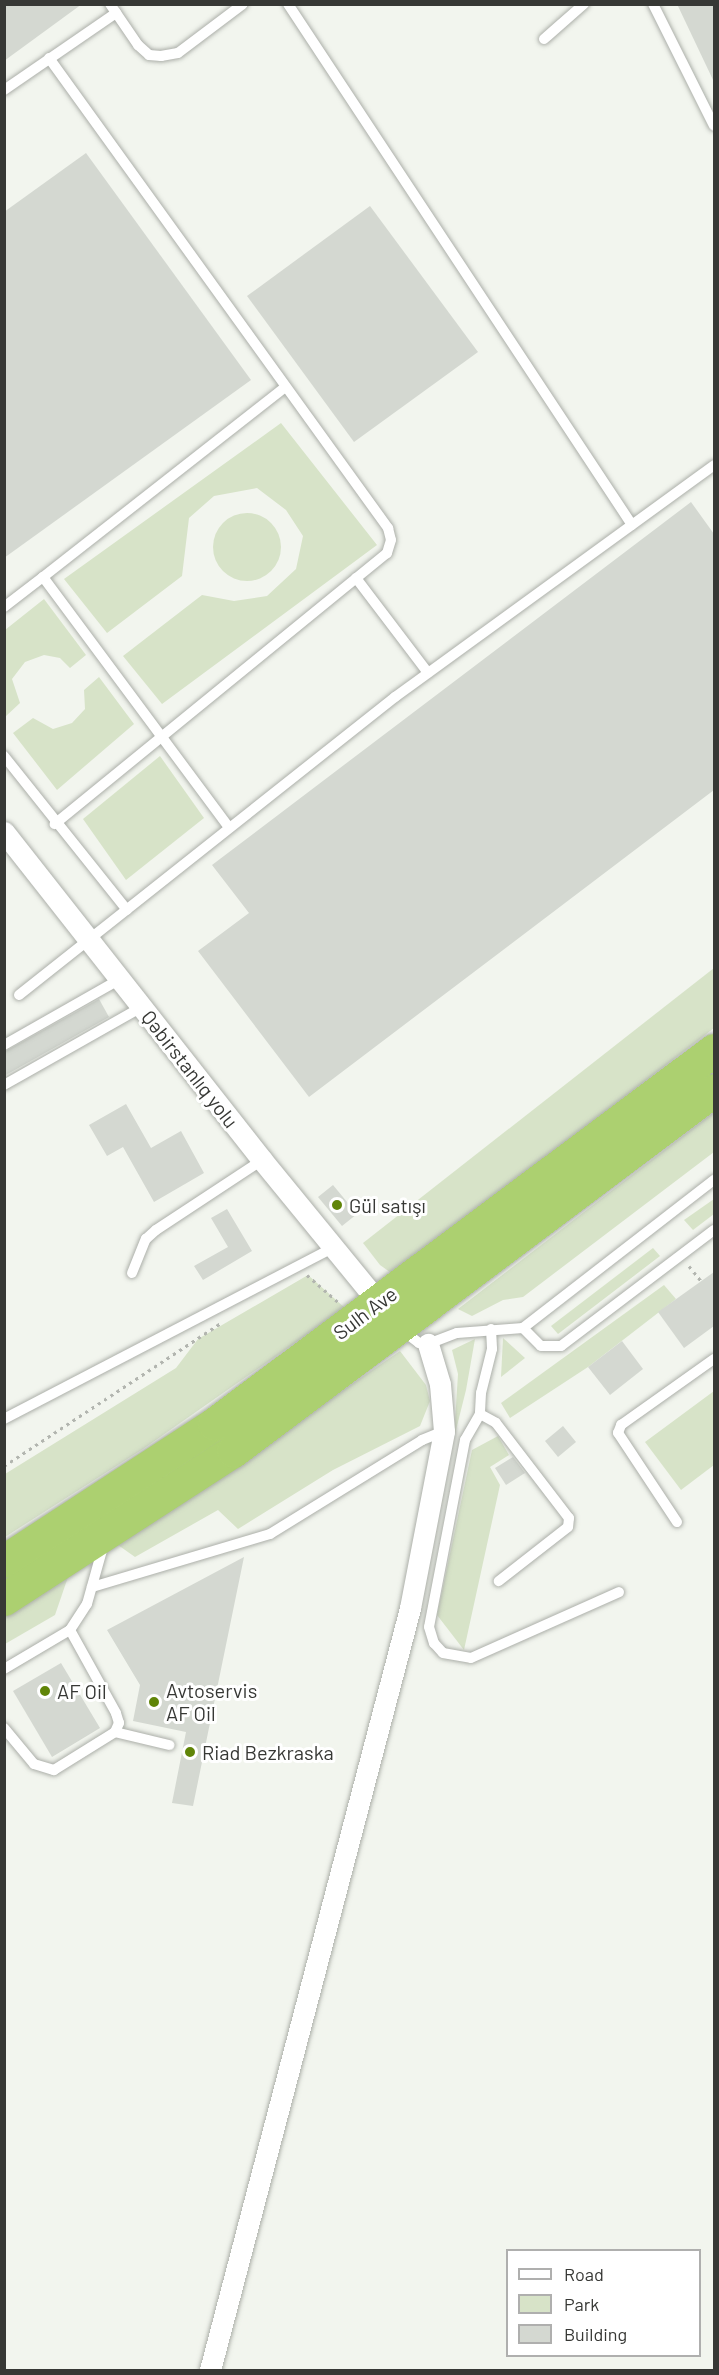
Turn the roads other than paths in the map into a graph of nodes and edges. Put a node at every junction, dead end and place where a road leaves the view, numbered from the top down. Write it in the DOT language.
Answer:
graph roads {
  1 [pos="243,4"];
  2 [pos="288,4"];
  3 [pos="584,4"];
  4 [pos="653,4"];
  5 [pos="113,9"];
  6 [pos="544,39"];
  7 [pos="49,58"];
  8 [pos="4,90"];
  9 [pos="714,126"];
  10 [pos="285,387"];
  11 [pos="714,465"];
  12 [pos="632,525"];
  13 [pos="43,577"];
  14 [pos="356,578"];
  15 [pos="4,607"];
  16 [pos="428,673"];
  17 [pos="162,734"];
  18 [pos="4,756"];
  19 [pos="55,824"];
  20 [pos="229,827"];
  21 [pos="4,832"];
  22 [pos="127,910"];
  23 [pos="89,939"];
  24 [pos="120,979"];
  25 [pos="19,995"];
  26 [pos="142,1007"];
  27 [pos="4,1045"];
  28 [pos="714,1050"];
  29 [pos="4,1085"];
  30 [pos="714,1090"];
  31 [pos="262,1160"];
  32 [pos="714,1180"];
  33 [pos="714,1230"];
  34 [pos="332,1248"];
  35 [pos="132,1273"];
  36 [pos="379,1303"];
  37 [pos="399,1328"];
  38 [pos="523,1328"];
  39 [pos="491,1329"];
  40 [pos="429,1344"];
  41 [pos="714,1359"];
  42 [pos="480,1414"];
  43 [pos="4,1419"];
  44 [pos="444,1431"];
  45 [pos="676,1522"];
  46 [pos="107,1533"];
  47 [pos="4,1562"];
  48 [pos="499,1581"];
  49 [pos="92,1587"];
  50 [pos="619,1592"];
  51 [pos="4,1599"];
  52 [pos="70,1630"];
  53 [pos="4,1669"];
  54 [pos="4,1728"];
  55 [pos="115,1732"];
  56 [pos="169,1745"];
  57 [pos="210,2370"];
  1 -- 5 [label="lane"];
  2 -- 12 [label="lane"];
  3 -- 6 [label="lane"];
  4 -- 9 [label="lane"];
  5 -- 7 [label="lane"];
  7 -- 8 [label="lane"];
  7 -- 10 [label="lane"];
  10 -- 13 [label="lane"];
  10 -- 14 [label="lane"];
  11 -- 12 [label="lane"];
  12 -- 16 [label="lane"];
  13 -- 15 [label="lane"];
  13 -- 17 [label="lane"];
  14 -- 16 [label="lane"];
  14 -- 17 [label="lane"];
  16 -- 20 [label="lane"];
  17 -- 19 [label="lane"];
  17 -- 20 [label="lane"];
  18 -- 19 [label="lane"];
  19 -- 22 [label="lane"];
  20 -- 22 [label="lane"];
  21 -- 23 [label="street, Qəbirstanlıq yolu"];
  22 -- 23 [label="lane"];
  23 -- 24 [label="street, Qəbirstanlıq yolu"];
  23 -- 25 [label="lane"];
  24 -- 26 [label="street, Qəbirstanlıq yolu"];
  24 -- 27 [label="lane"];
  26 -- 29 [label="lane"];
  26 -- 31 [label="street, Qəbirstanlıq yolu"];
  28 -- 36 [label="highway, Sulh Ave"];
  30 -- 37 [label="highway, Sulh Ave"];
  31 -- 34 [label="street, Qəbirstanlıq yolu"];
  31 -- 35 [label="lane"];
  32 -- 38 [label="lane"];
  33 -- 38 [label="lane"];
  34 -- 36 [label="street, Qəbirstanlıq yolu"];
  34 -- 43 [label="lane"];
  36 -- 37 [label="highway"];
  36 -- 47 [label="highway, Sulh Ave"];
  37 -- 40 [label="lane"];
  37 -- 46 [label="highway, Sulh Ave"];
  38 -- 39 [label="lane"];
  39 -- 40 [label="lane"];
  39 -- 42 [label="lane"];
  40 -- 44 [label="street"];
  41 -- 45 [label="lane"];
  42 -- 48 [label="lane"];
  42 -- 50 [label="lane"];
  44 -- 49 [label="lane"];
  44 -- 57 [label="street"];
  46 -- 49 [label="lane"];
  46 -- 51 [label="highway, Sulh Ave"];
  49 -- 52 [label="lane"];
  52 -- 53 [label="lane"];
  52 -- 55 [label="lane"];
  54 -- 55 [label="lane"];
  55 -- 56 [label="lane"];
}
